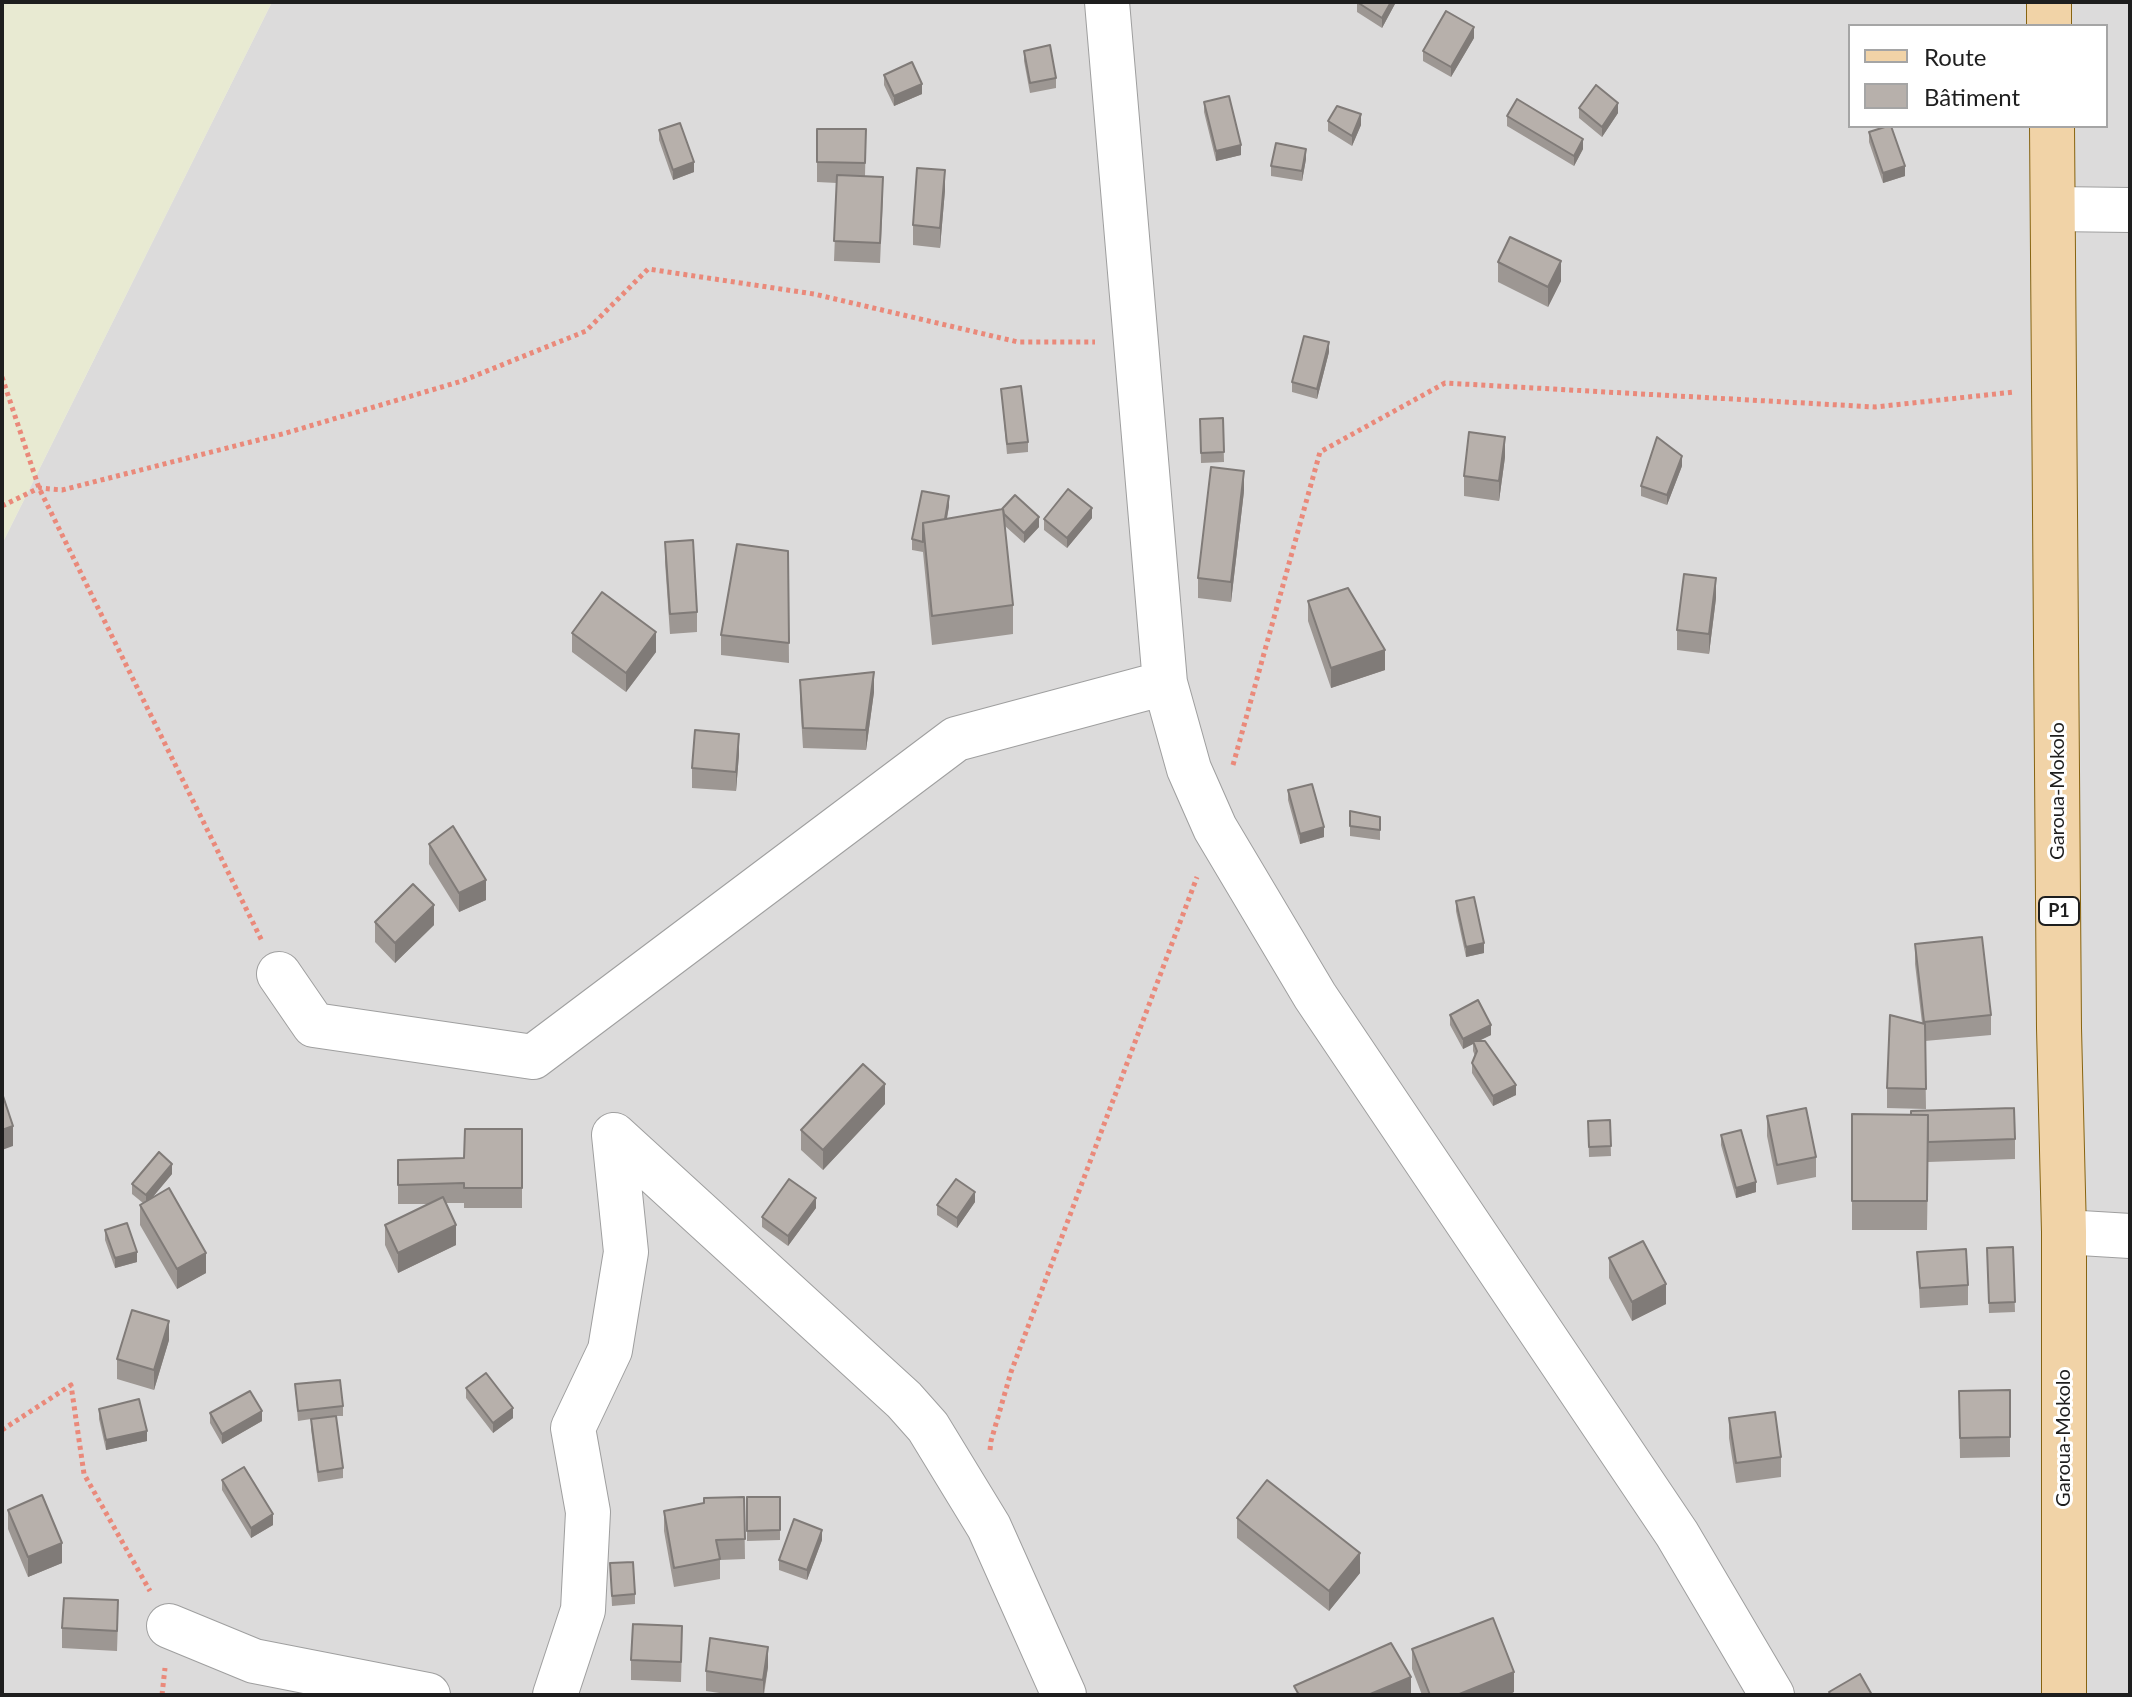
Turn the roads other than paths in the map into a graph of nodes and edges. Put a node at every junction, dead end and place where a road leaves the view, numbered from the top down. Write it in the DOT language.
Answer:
graph roads {
  1 [pos="1107,2"];
  2 [pos="2049,2"];
  3 [pos="2049,24"];
  4 [pos="2052,128"];
  5 [pos="2054,209"];
  6 [pos="2130,210"];
  7 [pos="1165,683"];
  8 [pos="279,974"];
  9 [pos="2064,1232"];
  10 [pos="2130,1236"];
  11 [pos="169,1626"];
  12 [pos="428,1695"];
  13 [pos="555,1695"];
  14 [pos="1064,1695"];
  15 [pos="1772,1695"];
  16 [pos="2064,1695"];
  1 -- 7 [label="street"];
  2 -- 3 [label="main road"];
  4 -- 5 [label="main road, Garoua-Mokolo / P1"];
  5 -- 6 [label="street"];
  5 -- 9 [label="main road, Garoua-Mokolo / P1"];
  7 -- 8 [label="street"];
  7 -- 15 [label="street"];
  9 -- 10 [label="street"];
  9 -- 16 [label="main road, Garoua-Mokolo / P1"];
  11 -- 12 [label="street"];
  13 -- 14 [label="street"];
}
